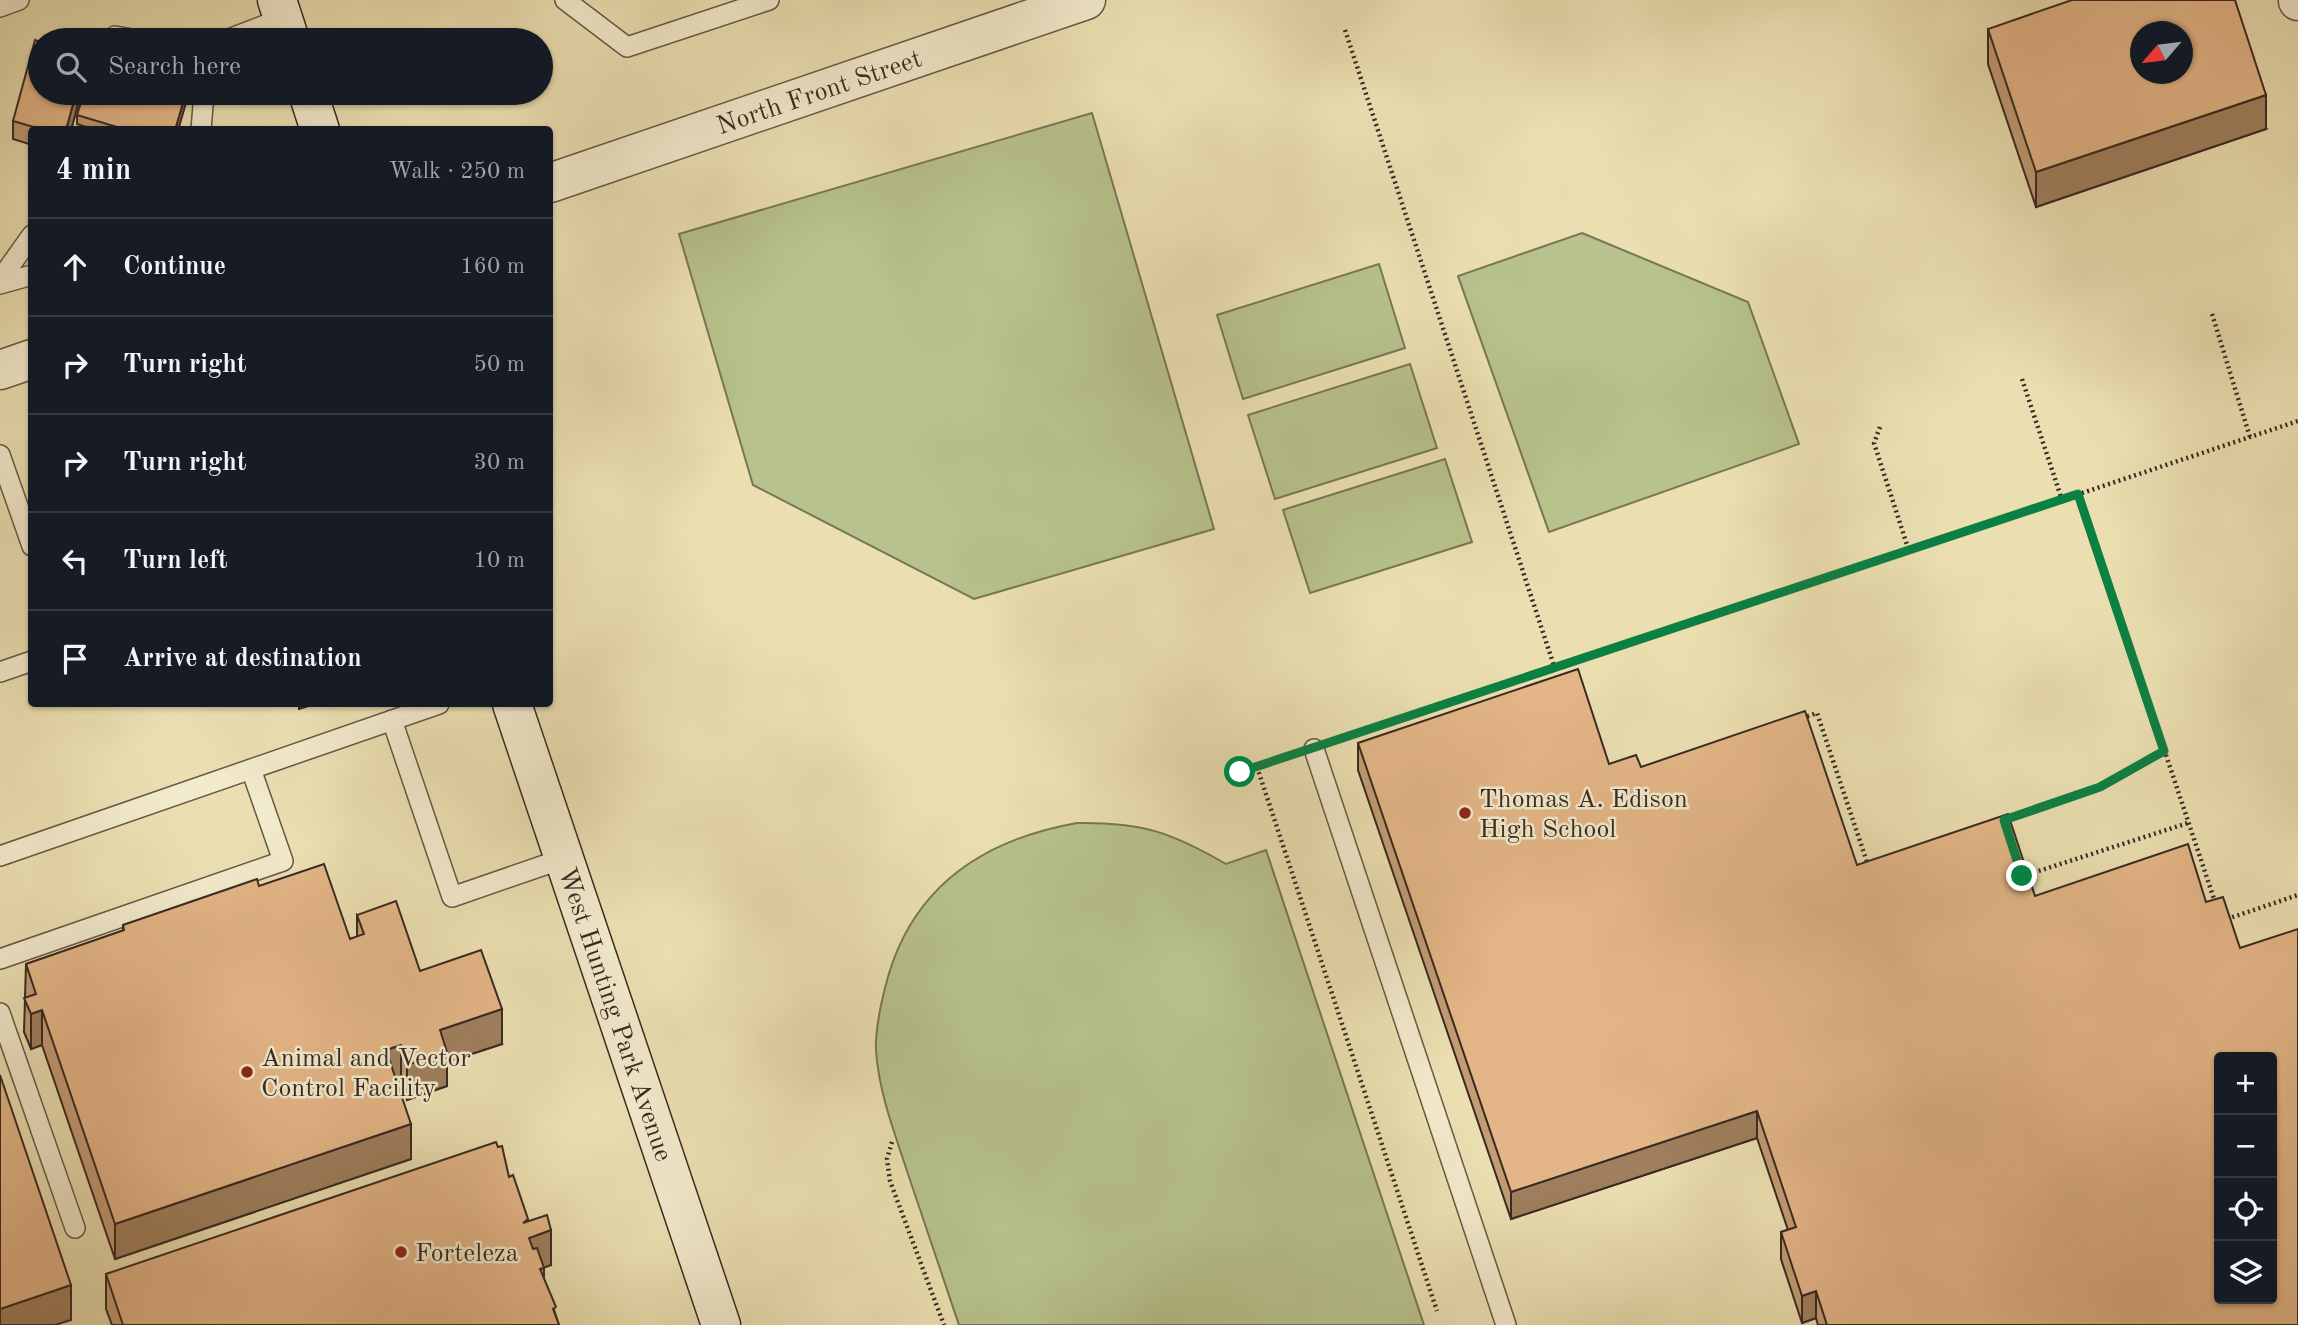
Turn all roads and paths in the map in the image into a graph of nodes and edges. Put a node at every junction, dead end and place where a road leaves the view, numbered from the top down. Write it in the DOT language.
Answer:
graph roads {
  1 [pos="19,0"];
  2 [pos="565,0"];
  3 [pos="769,0"];
  4 [pos="1086,0"];
  5 [pos="0,7"];
  6 [pos="283,20"];
  7 [pos="260,28"];
  8 [pos="1345,30"];
  9 [pos="203,105"];
  10 [pos="312,105"];
  11 [pos="201,126"];
  12 [pos="319,126"];
  13 [pos="553,182"];
  14 [pos="28,241"];
  15 [pos="28,276"];
  16 [pos="0,282"];
  17 [pos="2211,314"];
  18 [pos="28,360"];
  19 [pos="0,370"];
  20 [pos="2022,379"];
  21 [pos="2298,421"];
  22 [pos="1880,427"];
  23 [pos="2250,437"];
  24 [pos="0,455"];
  25 [pos="2078,494"];
  26 [pos="2062,500"];
  27 [pos="28,535"];
  28 [pos="1909,551"];
  29 [pos="28,662"];
  30 [pos="1555,669"];
  31 [pos="0,672"];
  32 [pos="430,707"];
  33 [pos="513,707"];
  34 [pos="392,720"];
  35 [pos="1791,721"];
  36 [pos="1314,749"];
  37 [pos="2164,751"];
  38 [pos="1257,767"];
  39 [pos="251,769"];
  40 [pos="1240,772"];
  41 [pos="2188,822"];
  42 [pos="2007,830"];
  43 [pos="0,856"];
  44 [pos="565,858"];
  45 [pos="2018,864"];
  46 [pos="1871,873"];
  47 [pos="2298,895"];
  48 [pos="2217,908"];
  49 [pos="2222,921"];
  50 [pos="0,959"];
  51 [pos="0,1013"];
  52 [pos="892,1142"];
  53 [pos="75,1228"];
  54 [pos="1437,1311"];
  55 [pos="721,1325"];
  56 [pos="944,1325"];
  57 [pos="1506,1325"];
  1 -- 5 [label="lane"];
  2 -- 3 [label="lane"];
  4 -- 13 [label="main road, North Front Street"];
  6 -- 7 [label="lane"];
  8 -- 30 [label="path"];
  9 -- 11 [label="lane"];
  10 -- 12 [label="main road"];
  14 -- 16 [label="lane"];
  15 -- 16 [label="lane"];
  17 -- 23 [label="path"];
  18 -- 19 [label="main road"];
  20 -- 26 [label="path"];
  21 -- 23 [label="path"];
  22 -- 28 [label="path"];
  23 -- 25 [label="path"];
  24 -- 27 [label="lane"];
  25 -- 26 [label="path"];
  25 -- 37 [label="path"];
  26 -- 28 [label="path"];
  28 -- 30 [label="path"];
  29 -- 31 [label="lane"];
  30 -- 36 [label="path"];
  32 -- 34 [label="lane"];
  33 -- 44 [label="main road, West Hunting Park Avenue"];
  34 -- 39 [label="lane"];
  34 -- 44 [label="lane"];
  35 -- 46 [label="path"];
  36 -- 38 [label="path"];
  36 -- 57 [label="lane"];
  37 -- 41 [label="path"];
  37 -- 42 [label="path"];
  38 -- 40 [label="path"];
  38 -- 54 [label="path"];
  39 -- 43 [label="lane"];
  39 -- 50 [label="lane"];
  41 -- 45 [label="path"];
  41 -- 48 [label="path"];
  44 -- 55 [label="main road, West Hunting Park Avenue"];
  47 -- 49 [label="path"];
  51 -- 53 [label="lane"];
  52 -- 56 [label="path"];
}
